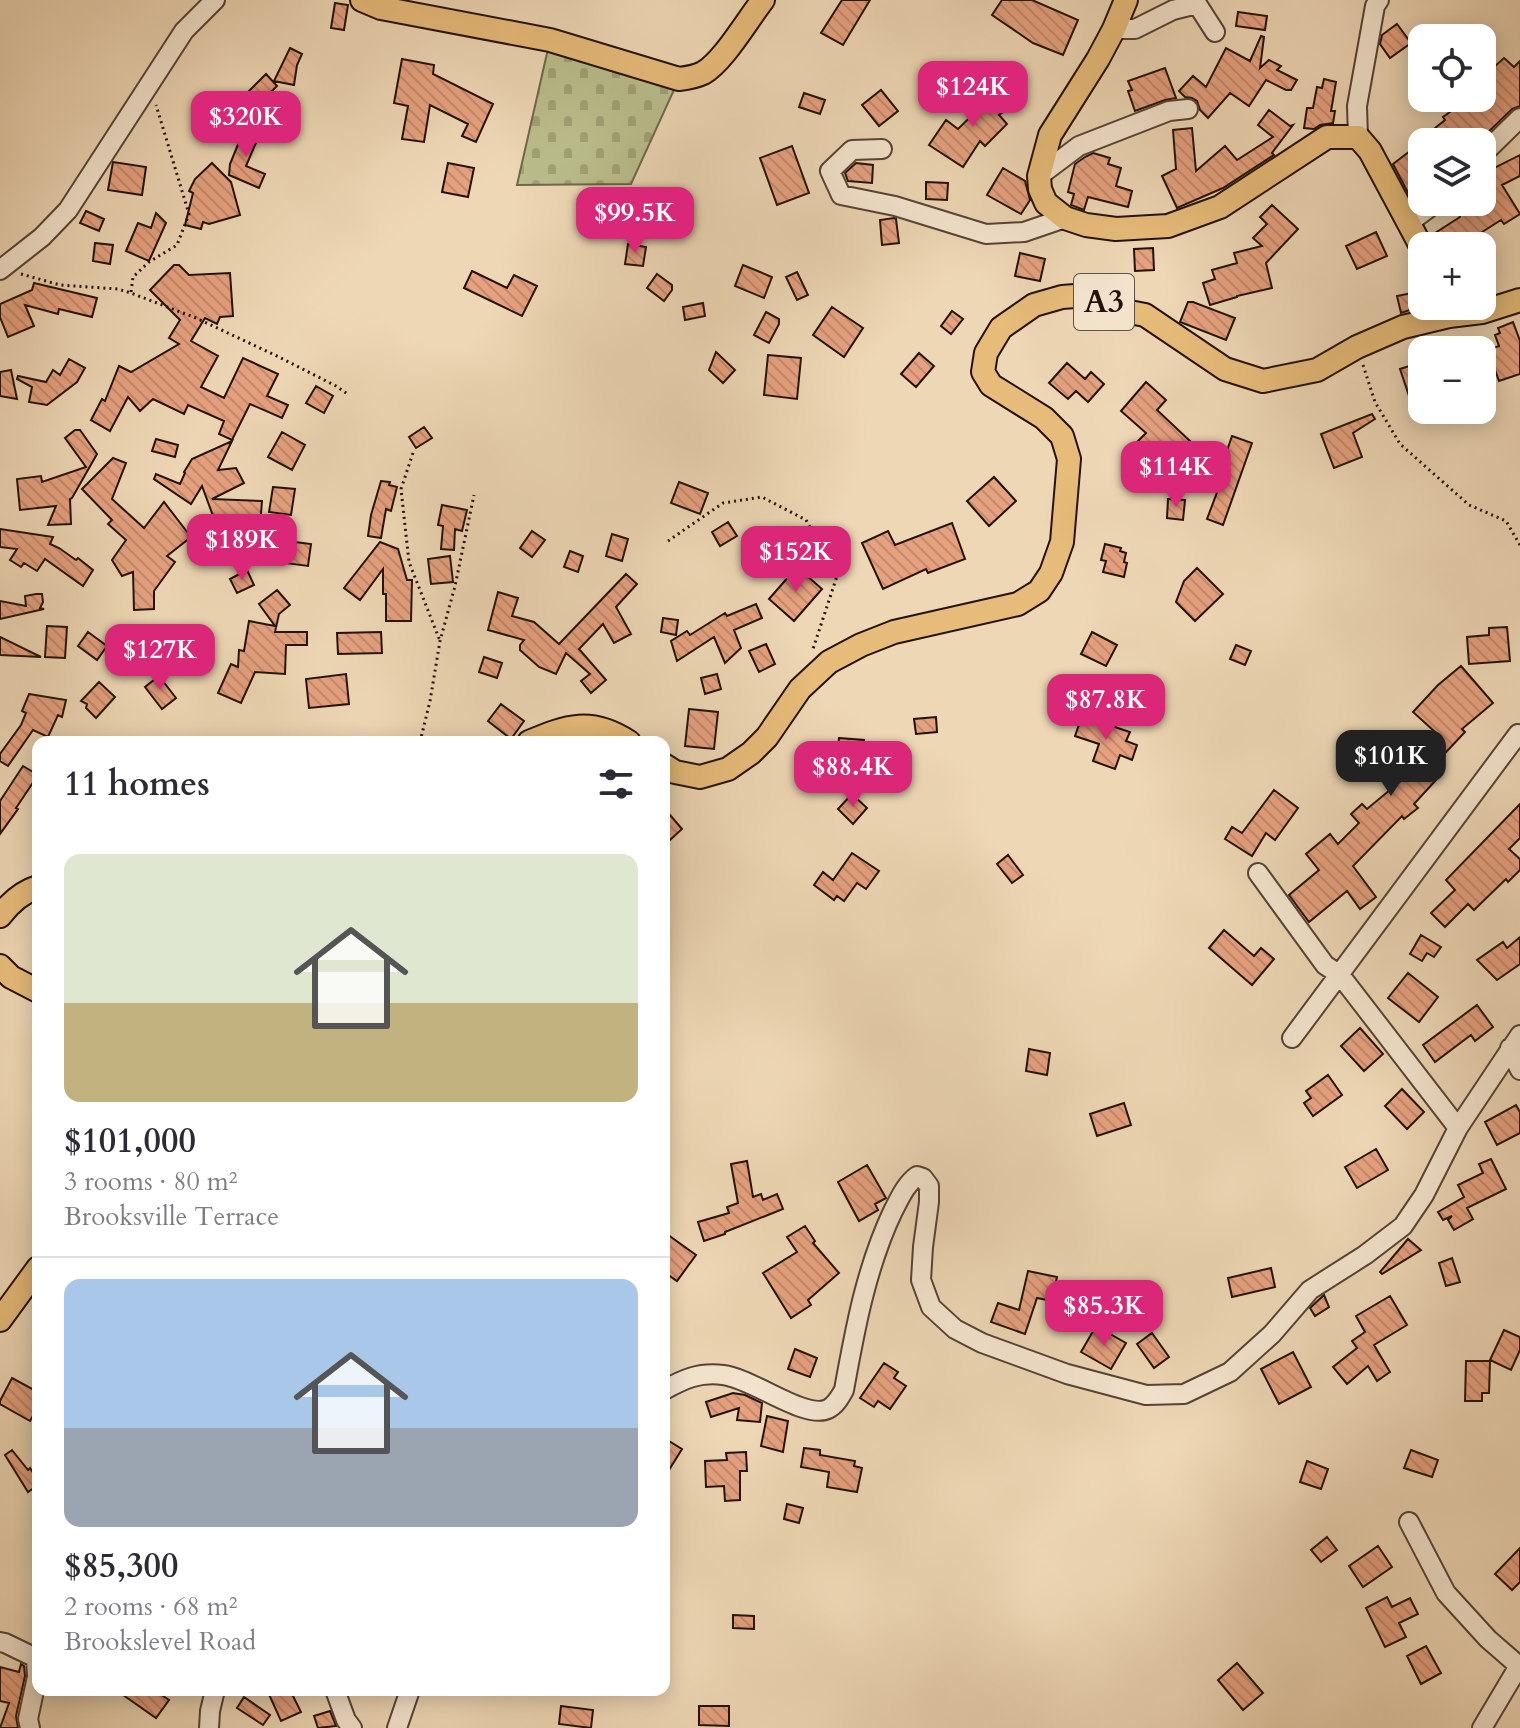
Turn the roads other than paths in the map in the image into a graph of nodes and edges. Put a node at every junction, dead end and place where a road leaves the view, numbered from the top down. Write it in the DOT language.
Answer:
graph roads {
  1 [pos="215,0"];
  2 [pos="362,0"];
  3 [pos="763,0"];
  4 [pos="1126,0"];
  5 [pos="1379,0"];
  6 [pos="1114,29"];
  7 [pos="1215,32"];
  8 [pos="1188,109"];
  9 [pos="1520,118"];
  10 [pos="1358,137"];
  11 [pos="1496,141"];
  12 [pos="882,149"];
  13 [pos="1039,176"];
  14 [pos="1418,216"];
  15 [pos="1065,218"];
  16 [pos="1410,222"];
  17 [pos="1415,232"];
  18 [pos="1,269"];
  19 [pos="1520,300"];
  20 [pos="1496,308"];
  21 [pos="1423,320"];
  22 [pos="1518,734"];
  23 [pos="543,736"];
  24 [pos="620,736"];
  25 [pos="670,769"];
  26 [pos="1258,873"];
  27 [pos="32,889"];
  28 [pos="0,916"];
  29 [pos="0,966"];
  30 [pos="1340,975"];
  31 [pos="32,988"];
  32 [pos="1292,1038"];
  33 [pos="1515,1042"];
  34 [pos="1520,1070"];
  35 [pos="1458,1128"];
  36 [pos="32,1276"];
  37 [pos="0,1320"];
  38 [pos="670,1387"];
  39 [pos="1409,1522"];
  40 [pos="0,1642"];
  41 [pos="32,1656"];
  42 [pos="1519,1665"];
  43 [pos="33,1696"];
  44 [pos="214,1696"];
  45 [pos="337,1696"];
  46 [pos="408,1696"];
  47 [pos="30,1728"];
  48 [pos="209,1728"];
  49 [pos="352,1728"];
  50 [pos="397,1728"];
  51 [pos="1482,1728"];
  1 -- 18 [label="street"];
  2 -- 3 [label="main road"];
  4 -- 6 [label="main road"];
  5 -- 10 [label="street"];
  6 -- 7 [label="street"];
  6 -- 13 [label="main road"];
  8 -- 13 [label="street"];
  9 -- 11 [label="street"];
  10 -- 15 [label="main road"];
  10 -- 16 [label="main road"];
  12 -- 15 [label="street"];
  13 -- 15 [label="main road"];
  14 -- 16 [label="street"];
  16 -- 17 [label="main road"];
  19 -- 20 [label="main road, A3"];
  21 -- 25 [label="main road, A3"];
  22 -- 30 [label="street"];
  23 -- 24 [label="main road"];
  26 -- 30 [label="street"];
  27 -- 28 [label="main road"];
  29 -- 31 [label="main road"];
  30 -- 32 [label="street"];
  30 -- 35 [label="street"];
  33 -- 34 [label="street"];
  33 -- 35 [label="street"];
  35 -- 38 [label="street"];
  36 -- 37 [label="main road"];
  39 -- 42 [label="street"];
  40 -- 41 [label="street"];
  42 -- 51 [label="street"];
  43 -- 47 [label="street"];
  44 -- 48 [label="street"];
  45 -- 49 [label="street"];
  46 -- 50 [label="street"];
}
